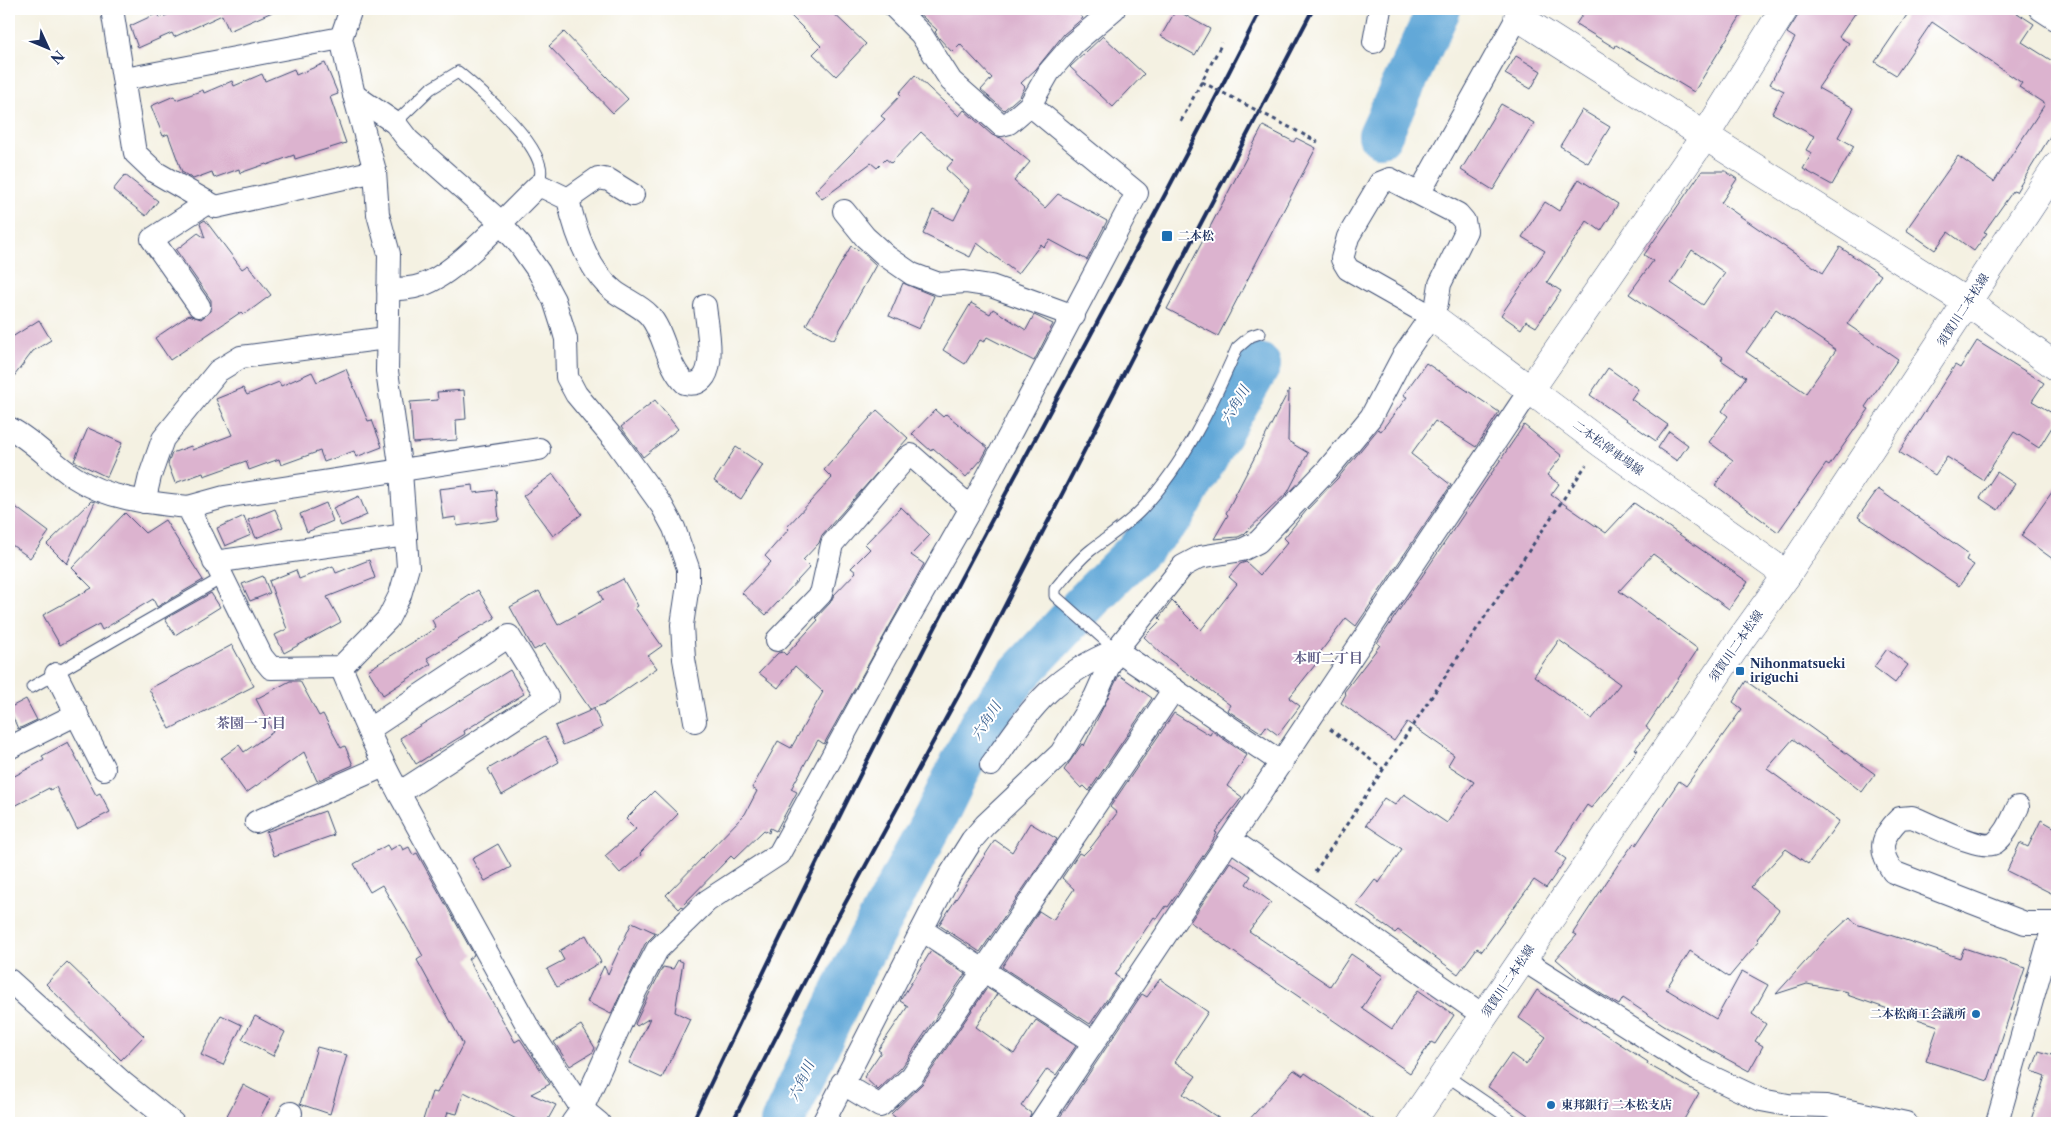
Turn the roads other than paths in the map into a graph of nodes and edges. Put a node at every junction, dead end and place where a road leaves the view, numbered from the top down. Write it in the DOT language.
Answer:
graph roads {
  1 [pos="112,9"];
  2 [pos="351,9"];
  3 [pos="896,9"];
  4 [pos="1114,9"];
  5 [pos="1380,9"];
  6 [pos="1784,9"];
  7 [pos="2040,9"];
  8 [pos="1520,13"];
  9 [pos="2057,20"];
  10 [pos="341,38"];
  11 [pos="1374,42"];
  12 [pos="125,79"];
  13 [pos="354,95"];
  14 [pos="1030,105"];
  15 [pos="395,123"];
  16 [pos="1705,136"];
  17 [pos="2057,166"];
  18 [pos="375,171"];
  19 [pos="539,185"];
  20 [pos="1420,192"];
  21 [pos="633,195"];
  22 [pos="568,199"];
  23 [pos="208,203"];
  24 [pos="844,210"];
  25 [pos="500,222"];
  26 [pos="388,289"];
  27 [pos="1968,303"];
  28 [pos="198,306"];
  29 [pos="705,306"];
  30 [pos="1074,316"];
  31 [pos="1431,316"];
  32 [pos="1260,333"];
  33 [pos="386,338"];
  34 [pos="2057,366"];
  35 [pos="1530,390"];
  36 [pos="9,428"];
  37 [pos="539,449"];
  38 [pos="401,472"];
  39 [pos="144,502"];
  40 [pos="188,507"];
  41 [pos="971,508"];
  42 [pos="406,536"];
  43 [pos="218,570"];
  44 [pos="1787,575"];
  45 [pos="777,640"];
  46 [pos="1116,650"];
  47 [pos="341,667"];
  48 [pos="56,674"];
  49 [pos="32,687"];
  50 [pos="1174,689"];
  51 [pos="76,714"];
  52 [pos="695,721"];
  53 [pos="368,730"];
  54 [pos="9,748"];
  55 [pos="1282,763"];
  56 [pos="991,765"];
  57 [pos="384,766"];
  58 [pos="104,768"];
  59 [pos="399,792"];
  60 [pos="2018,806"];
  61 [pos="256,822"];
  62 [pos="1230,839"];
  63 [pos="2056,923"];
  64 [pos="922,930"];
  65 [pos="1523,960"];
  66 [pos="984,970"];
  67 [pos="9,980"];
  68 [pos="1484,1016"];
  69 [pos="1093,1042"];
  70 [pos="1444,1074"];
  71 [pos="842,1084"];
  72 [pos="1849,1117"];
  73 [pos="584,1118"];
  74 [pos="173,1123"];
  75 [pos="823,1123"];
  76 [pos="1040,1123"];
  77 [pos="1411,1123"];
  78 [pos="1516,1123"];
  79 [pos="1906,1123"];
  80 [pos="1997,1123"];
  1 -- 12 [label="street"];
  2 -- 10 [label="street"];
  3 -- 14 [label="street"];
  4 -- 14 [label="street"];
  5 -- 11 [label="street"];
  6 -- 16 [label="main road"];
  7 -- 9 [label="street"];
  8 -- 16 [label="main road"];
  8 -- 20 [label="street"];
  10 -- 12 [label="street"];
  10 -- 13 [label="street"];
  12 -- 23 [label="street"];
  13 -- 15 [label="street"];
  13 -- 18 [label="street"];
  14 -- 30 [label="street"];
  15 -- 19 [label="lane"];
  15 -- 25 [label="street"];
  16 -- 27 [label="main road"];
  16 -- 35 [label="main road"];
  17 -- 27 [label="main road, 須賀川二本松線"];
  18 -- 23 [label="street"];
  18 -- 26 [label="street"];
  19 -- 22 [label="street"];
  19 -- 25 [label="street"];
  20 -- 31 [label="street"];
  20 -- 31 [label="street"];
  21 -- 22 [label="street"];
  22 -- 29 [label="street"];
  23 -- 28 [label="street"];
  24 -- 30 [label="street"];
  25 -- 26 [label="street"];
  25 -- 52 [label="street"];
  26 -- 33 [label="street"];
  27 -- 34 [label="main road"];
  27 -- 44 [label="main road, 須賀川二本松線"];
  30 -- 41 [label="street"];
  31 -- 35 [label="main road, 二本松停車場線"];
  31 -- 46 [label="street"];
  32 -- 46 [label="lane"];
  33 -- 38 [label="street"];
  33 -- 39 [label="street"];
  35 -- 44 [label="main road, 二本松停車場線"];
  35 -- 55 [label="street"];
  36 -- 39 [label="street"];
  37 -- 38 [label="street"];
  38 -- 40 [label="street"];
  38 -- 42 [label="street"];
  39 -- 40 [label="street"];
  40 -- 43 [label="street"];
  41 -- 45 [label="street"];
  41 -- 73 [label="street"];
  42 -- 43 [label="street"];
  42 -- 47 [label="street"];
  43 -- 47 [label="street"];
  43 -- 48 [label="lane"];
  44 -- 65 [label="main road, 須賀川二本松線"];
  46 -- 50 [label="street"];
  46 -- 56 [label="street"];
  46 -- 64 [label="street"];
  47 -- 53 [label="street"];
  48 -- 49 [label="lane"];
  48 -- 51 [label="street"];
  50 -- 55 [label="street"];
  50 -- 66 [label="street"];
  51 -- 54 [label="street"];
  51 -- 58 [label="street"];
  53 -- 57 [label="street"];
  53 -- 59 [label="street"];
  55 -- 62 [label="street"];
  57 -- 59 [label="street"];
  57 -- 61 [label="street"];
  59 -- 73 [label="street"];
  60 -- 63 [label="street"];
  62 -- 68 [label="street"];
  62 -- 69 [label="street"];
  63 -- 80 [label="street"];
  64 -- 66 [label="street"];
  64 -- 71 [label="street"];
  65 -- 68 [label="main road, 須賀川二本松線"];
  65 -- 72 [label="street"];
  66 -- 69 [label="street"];
  66 -- 71 [label="street"];
  67 -- 74 [label="street"];
  68 -- 70 [label="main road, 須賀川二本松線"];
  69 -- 76 [label="street"];
  70 -- 77 [label="main road, 須賀川二本松線"];
  70 -- 78 [label="lane"];
  71 -- 75 [label="street"];
  72 -- 79 [label="street"];
}
